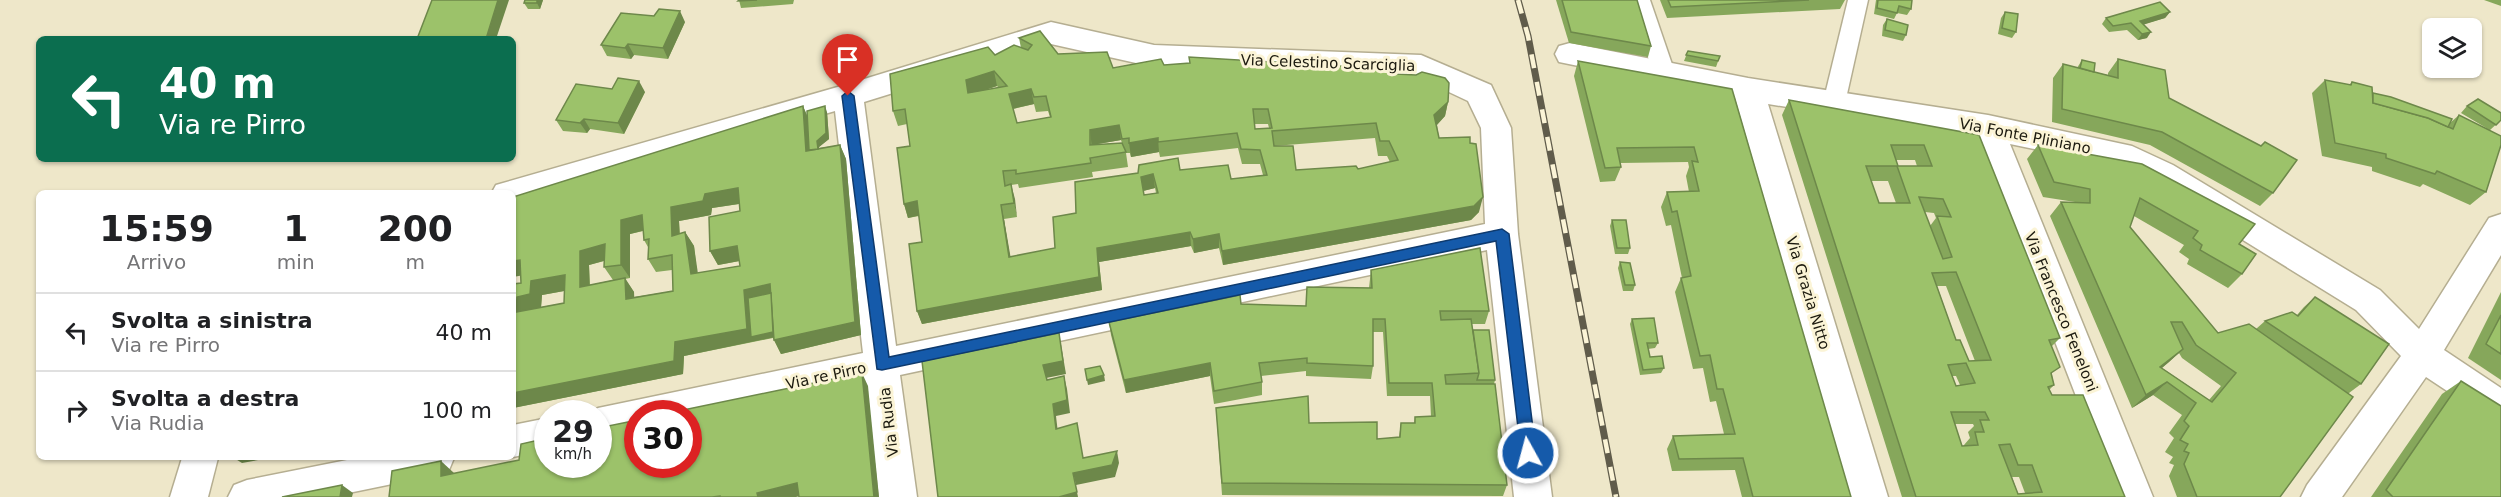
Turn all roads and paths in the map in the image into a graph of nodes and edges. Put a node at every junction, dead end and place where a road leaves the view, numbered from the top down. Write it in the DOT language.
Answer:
graph roads {
  1 [pos="1640,0"];
  2 [pos="1858,0"];
  3 [pos="1570,54"];
  4 [pos="1664,73"];
  5 [pos="1748,89"];
  6 [pos="848,96"];
  7 [pos="1834,103"];
  8 [pos="1988,127"];
  9 [pos="516,191"];
  10 [pos="2501,227"];
  11 [pos="1502,234"];
  12 [pos="2422,355"];
  13 [pos="882,364"];
  14 [pos="702,402"];
  15 [pos="2501,407"];
  16 [pos="534,437"];
  17 [pos="516,440"];
  18 [pos="200,460"];
  19 [pos="426,460"];
  20 [pos="189,497"];
  21 [pos="247,497"];
  22 [pos="898,497"];
  23 [pos="1533,497"];
  24 [pos="1869,497"];
  25 [pos="2134,497"];
  26 [pos="2320,497"];
  1 -- 4 [label="lane"];
  2 -- 7 [label="lane"];
  3 -- 4 [label="street, Via Fonte Pliniano"];
  4 -- 5 [label="street, Via Fonte Pliniano"];
  5 -- 7 [label="street, Via Fonte Pliniano"];
  5 -- 24 [label="street, Via Grazia Nitto"];
  6 -- 9 [label="street"];
  6 -- 11 [label="street, Via Celestino Scarciglia"];
  6 -- 13 [label="street, Via Rudia"];
  7 -- 8 [label="street, Via Fonte Pliniano"];
  8 -- 12 [label="street, Via Fonte Pliniano"];
  8 -- 25 [label="street, Via Francesco Feneloni"];
  10 -- 12 [label="street"];
  11 -- 13 [label="street, Via re Pirro"];
  11 -- 23 [label="street, Via Celestino Scarciglia"];
  12 -- 15 [label="street, Via Fonte Pliniano"];
  12 -- 26 [label="street"];
  13 -- 14 [label="street, Via re Pirro"];
  13 -- 22 [label="street, Via Rudia"];
  16 -- 17 [label="street"];
  18 -- 20 [label="street"];
  19 -- 21 [label="street"];
}
